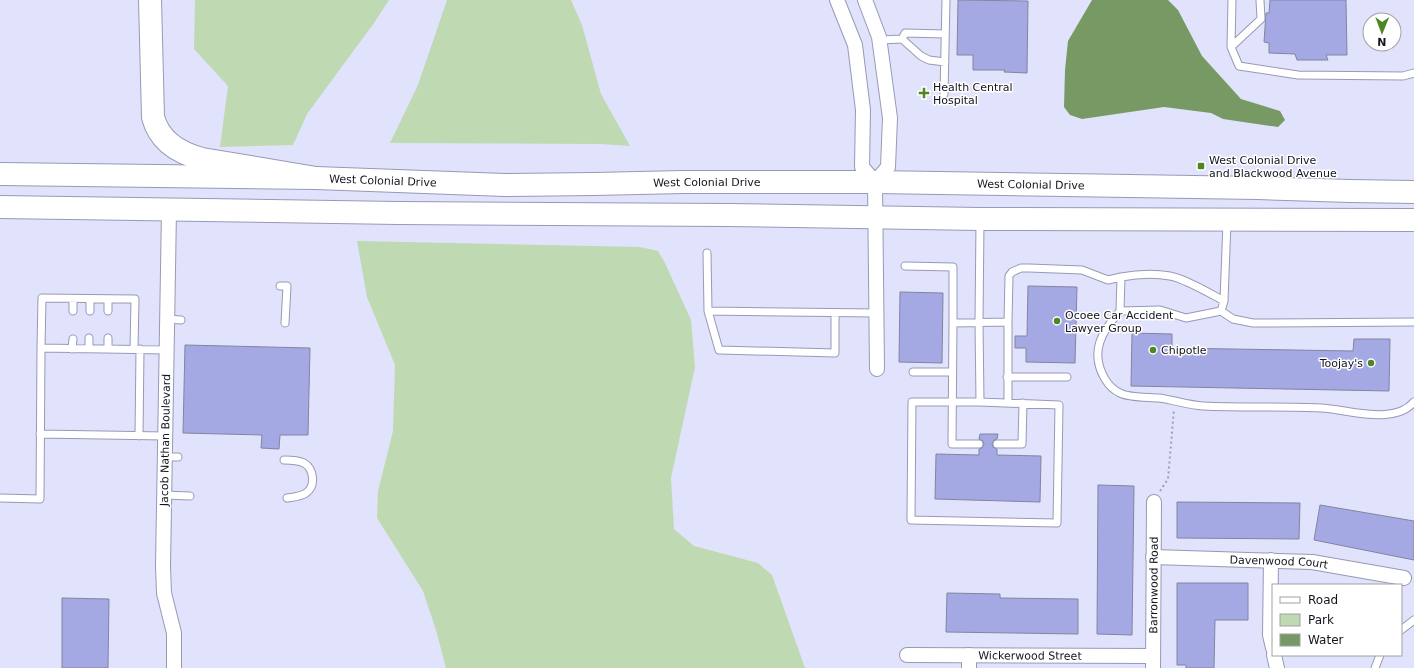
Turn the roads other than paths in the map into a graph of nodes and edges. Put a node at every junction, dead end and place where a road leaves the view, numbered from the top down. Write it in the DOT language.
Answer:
graph roads {
  1 [pos="150,0"];
  2 [pos="837,0"];
  3 [pos="865,0"];
  4 [pos="946,0"];
  5 [pos="1232,0"];
  6 [pos="1260,0"];
  7 [pos="945,34"];
  8 [pos="902,39"];
  9 [pos="880,40"];
  10 [pos="1231,47"];
  11 [pos="945,62"];
  12 [pos="1414,73"];
  13 [pos="944,94"];
  14 [pos="0,174"];
  15 [pos="316,178"];
  16 [pos="875,182"];
  17 [pos="1414,192"];
  18 [pos="0,207"];
  19 [pos="169,210"];
  20 [pos="875,217"];
  21 [pos="980,219"];
  22 [pos="1227,220"];
  23 [pos="1414,220"];
  24 [pos="707,253"];
  25 [pos="905,266"];
  26 [pos="1121,277"];
  27 [pos="280,286"];
  28 [pos="73,299"];
  29 [pos="90,299"];
  30 [pos="108,299"];
  31 [pos="1224,301"];
  32 [pos="73,311"];
  33 [pos="90,311"];
  34 [pos="108,311"];
  35 [pos="708,311"];
  36 [pos="1120,311"];
  37 [pos="1222,311"];
  38 [pos="835,313"];
  39 [pos="876,313"];
  40 [pos="979,322"];
  41 [pos="1008,322"];
  42 [pos="1414,322"];
  43 [pos="285,323"];
  44 [pos="953,323"];
  45 [pos="89,338"];
  46 [pos="108,338"];
  47 [pos="73,339"];
  48 [pos="41,348"];
  49 [pos="72,348"];
  50 [pos="89,348"];
  51 [pos="108,349"];
  52 [pos="137,349"];
  53 [pos="167,350"];
  54 [pos="877,369"];
  55 [pos="913,372"];
  56 [pos="952,372"];
  57 [pos="1008,377"];
  58 [pos="1067,377"];
  59 [pos="952,402"];
  60 [pos="980,402"];
  61 [pos="1008,403"];
  62 [pos="1023,403"];
  63 [pos="1413,405"];
  64 [pos="40,434"];
  65 [pos="139,436"];
  66 [pos="165,436"];
  67 [pos="979,444"];
  68 [pos="997,444"];
  69 [pos="284,460"];
  70 [pos="164,495"];
  71 [pos="190,496"];
  72 [pos="0,498"];
  73 [pos="287,498"];
  74 [pos="1154,502"];
  75 [pos="1153,557"];
  76 [pos="1271,560"];
  77 [pos="1404,578"];
  78 [pos="1414,620"];
  79 [pos="1402,629"];
  80 [pos="1272,644"];
  81 [pos="907,655"];
  82 [pos="1380,656"];
  83 [pos="969,661"];
  84 [pos="1153,662"];
  85 [pos="174,668"];
  86 [pos="1375,668"];
  1 -- 15 [label="highway"];
  2 -- 16 [label="street"];
  3 -- 9 [label="street"];
  4 -- 7 [label="lane"];
  5 -- 10 [label="lane"];
  6 -- 10 [label="lane"];
  7 -- 8 [label="lane"];
  7 -- 11 [label="lane"];
  8 -- 9 [label="lane"];
  8 -- 11 [label="lane"];
  9 -- 16 [label="street"];
  10 -- 12 [label="lane"];
  11 -- 13 [label="lane"];
  14 -- 15 [label="highway, West Colonial Drive"];
  15 -- 16 [label="highway, West Colonial Drive"];
  16 -- 17 [label="highway, West Colonial Drive"];
  16 -- 20 [label="street"];
  18 -- 19 [label="highway"];
  19 -- 20 [label="highway"];
  19 -- 53 [label="street, Jacob Nathan Boulevard"];
  20 -- 21 [label="highway"];
  20 -- 39 [label="street"];
  21 -- 22 [label="highway"];
  21 -- 40 [label="lane"];
  22 -- 23 [label="highway"];
  22 -- 31 [label="lane"];
  24 -- 35 [label="lane"];
  25 -- 44 [label="lane"];
  26 -- 31 [label="lane"];
  26 -- 36 [label="lane"];
  26 -- 41 [label="lane"];
  27 -- 43 [label="lane"];
  28 -- 29 [label="lane"];
  28 -- 32 [label="lane"];
  28 -- 48 [label="lane"];
  29 -- 30 [label="lane"];
  29 -- 33 [label="lane"];
  30 -- 34 [label="lane"];
  30 -- 52 [label="lane"];
  31 -- 37 [label="lane"];
  35 -- 38 [label="lane"];
  35 -- 38 [label="lane"];
  36 -- 37 [label="lane"];
  36 -- 63 [label="lane"];
  37 -- 42 [label="lane"];
  38 -- 39 [label="lane"];
  39 -- 54 [label="street"];
  40 -- 41 [label="lane"];
  40 -- 44 [label="lane"];
  40 -- 60 [label="lane"];
  41 -- 57 [label="lane"];
  44 -- 56 [label="lane"];
  45 -- 50 [label="lane"];
  46 -- 51 [label="lane"];
  47 -- 49 [label="lane"];
  48 -- 49 [label="lane"];
  48 -- 64 [label="lane"];
  49 -- 50 [label="lane"];
  50 -- 51 [label="lane"];
  51 -- 52 [label="lane"];
  52 -- 53 [label="lane"];
  52 -- 65 [label="lane"];
  53 -- 66 [label="street, Jacob Nathan Boulevard"];
  55 -- 56 [label="lane"];
  56 -- 59 [label="lane"];
  57 -- 58 [label="lane"];
  57 -- 61 [label="lane"];
  59 -- 60 [label="lane"];
  59 -- 62 [label="lane"];
  59 -- 67 [label="lane"];
  60 -- 61 [label="lane"];
  61 -- 62 [label="lane"];
  62 -- 68 [label="lane"];
  64 -- 65 [label="lane"];
  64 -- 72 [label="lane"];
  65 -- 66 [label="lane"];
  66 -- 70 [label="street, Jacob Nathan Boulevard"];
  69 -- 73 [label="lane"];
  70 -- 71 [label="lane"];
  70 -- 85 [label="street, Jacob Nathan Boulevard"];
  74 -- 75 [label="street, Barronwood Road"];
  75 -- 76 [label="street, Davenwood Court"];
  75 -- 84 [label="street, Barronwood Road"];
  76 -- 77 [label="street, Davenwood Court"];
  76 -- 80 [label="street"];
  78 -- 79 [label="lane"];
  81 -- 83 [label="street, Wickerwood Street"];
  82 -- 86 [label="lane"];
  83 -- 84 [label="street, Wickerwood Street"];
}
